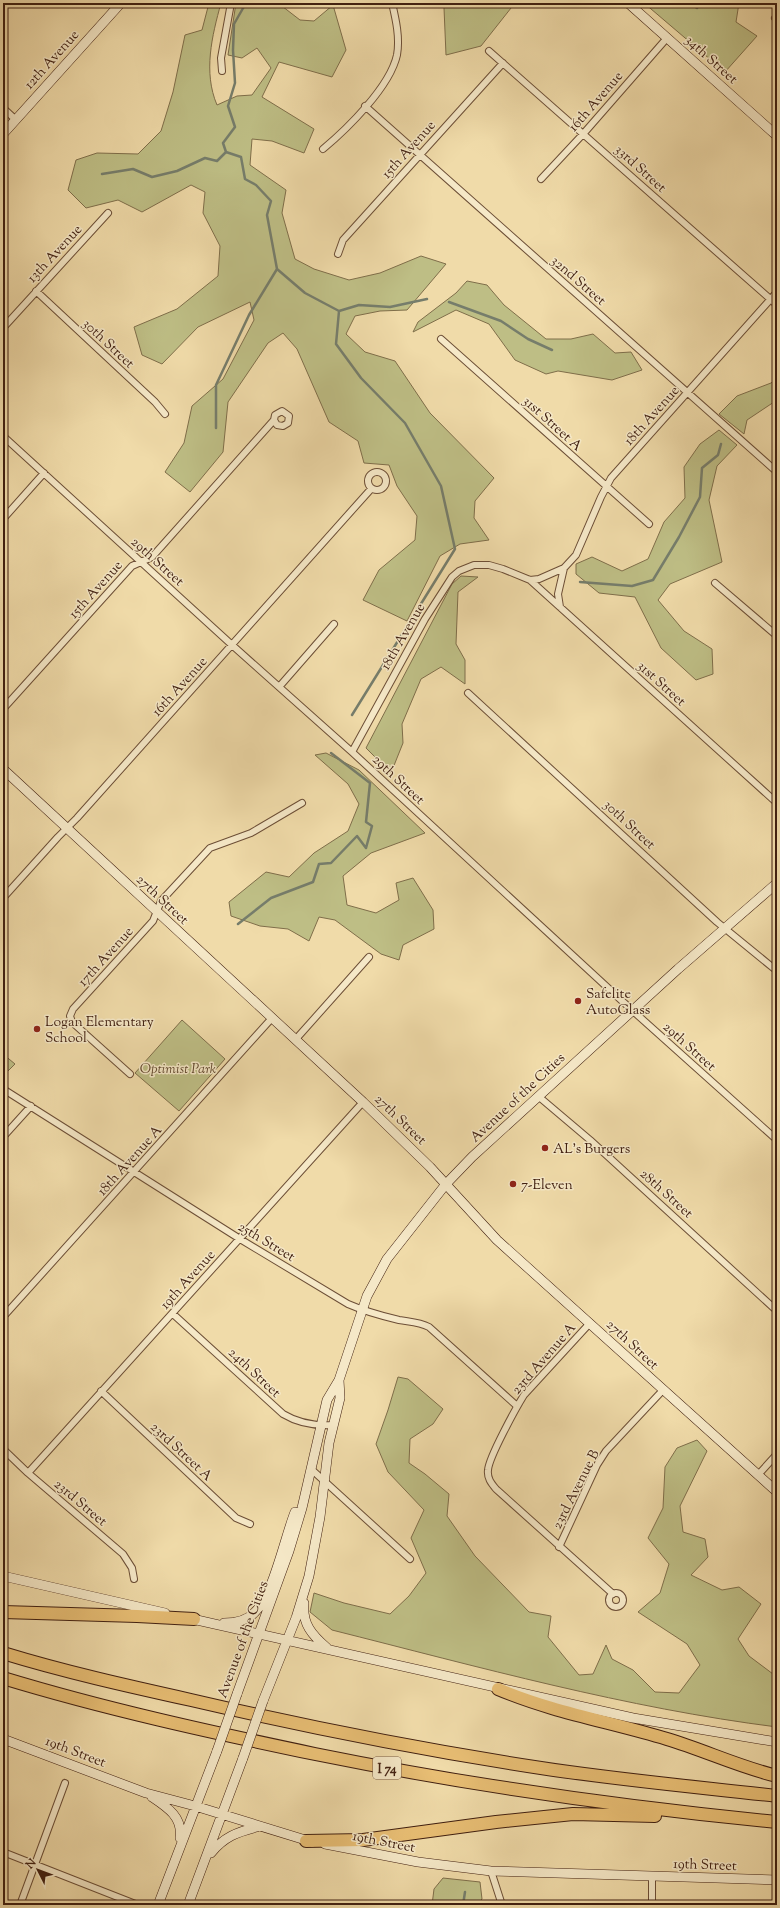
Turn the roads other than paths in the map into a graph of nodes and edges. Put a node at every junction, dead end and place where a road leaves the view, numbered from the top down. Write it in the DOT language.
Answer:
graph roads {
  1 [pos="121,3"];
  2 [pos="231,3"];
  3 [pos="392,3"];
  4 [pos="628,3"];
  5 [pos="667,38"];
  6 [pos="489,50"];
  7 [pos="503,63"];
  8 [pos="222,71"];
  9 [pos="365,106"];
  10 [pos="3,108"];
  11 [pos="16,120"];
  12 [pos="584,133"];
  13 [pos="3,134"];
  14 [pos="777,136"];
  15 [pos="323,149"];
  16 [pos="419,154"];
  17 [pos="541,179"];
  18 [pos="108,213"];
  19 [pos="338,254"];
  20 [pos="36,291"];
  21 [pos="777,292"];
  22 [pos="770,299"];
  23 [pos="777,305"];
  24 [pos="3,328"];
  25 [pos="441,339"];
  26 [pos="688,392"];
  27 [pos="165,414"];
  28 [pos="274,420"];
  29 [pos="3,436"];
  30 [pos="777,472"];
  31 [pos="44,473"];
  32 [pos="606,486"];
  33 [pos="371,489"];
  34 [pos="3,519"];
  35 [pos="649,524"];
  36 [pos="141,562"];
  37 [pos="564,568"];
  38 [pos="530,580"];
  39 [pos="715,583"];
  40 [pos="560,607"];
  41 [pos="334,624"];
  42 [pos="777,636"];
  43 [pos="232,645"];
  44 [pos="278,687"];
  45 [pos="468,693"];
  46 [pos="3,710"];
  47 [pos="352,752"];
  48 [pos="3,769"];
  49 [pos="302,803"];
  50 [pos="777,803"];
  51 [pos="67,828"];
  52 [pos="777,883"];
  53 [pos="3,898"];
  54 [pos="157,912"];
  55 [pos="725,928"];
  56 [pos="369,957"];
  57 [pos="777,971"];
  58 [pos="633,1011"];
  59 [pos="272,1018"];
  60 [pos="296,1038"];
  61 [pos="130,1074"];
  62 [pos="3,1089"];
  63 [pos="538,1096"];
  64 [pos="363,1102"];
  65 [pos="31,1106"];
  66 [pos="3,1137"];
  67 [pos="777,1140"];
  68 [pos="136,1172"];
  69 [pos="446,1184"];
  70 [pos="240,1239"];
  71 [pos="362,1310"];
  72 [pos="777,1311"];
  73 [pos="173,1314"];
  74 [pos="3,1317"];
  75 [pos="590,1324"];
  76 [pos="339,1380"];
  77 [pos="663,1390"];
  78 [pos="101,1391"];
  79 [pos="517,1406"];
  80 [pos="322,1426"];
  81 [pos="333,1426"];
  82 [pos="3,1449"];
  83 [pos="777,1454"];
  84 [pos="311,1469"];
  85 [pos="28,1473"];
  86 [pos="758,1475"];
  87 [pos="323,1480"];
  88 [pos="777,1492"];
  89 [pos="250,1524"];
  90 [pos="559,1547"];
  91 [pos="410,1559"];
  92 [pos="3,1576"];
  93 [pos="134,1579"];
  94 [pos="305,1588"];
  95 [pos="613,1594"];
  96 [pos="3,1612"];
  97 [pos="194,1619"];
  98 [pos="208,1623"];
  99 [pos="259,1634"];
  100 [pos="286,1640"];
  101 [pos="328,1649"];
  102 [pos="3,1653"];
  103 [pos="3,1678"];
  104 [pos="498,1689"];
  105 [pos="3,1739"];
  106 [pos="777,1742"];
  107 [pos="777,1776"];
  108 [pos="65,1783"];
  109 [pos="146,1793"];
  110 [pos="777,1796"];
  111 [pos="195,1806"];
  112 [pos="222,1814"];
  113 [pos="716,1816"];
  114 [pos="777,1822"];
  115 [pos="259,1826"];
  116 [pos="306,1841"];
  117 [pos="178,1851"];
  118 [pos="3,1852"];
  119 [pos="206,1859"];
  120 [pos="36,1865"];
  121 [pos="491,1871"];
  122 [pos="652,1877"];
  123 [pos="777,1880"];
  124 [pos="20,1905"];
  125 [pos="138,1905"];
  126 [pos="158,1905"];
  127 [pos="188,1905"];
  128 [pos="502,1905"];
  129 [pos="652,1905"];
  1 -- 11 [label="main road, 12th Avenue"];
  2 -- 8 [label="street"];
  3 -- 9 [label="street"];
  4 -- 5 [label="main road, 34th Street"];
  5 -- 12 [label="street, 16th Avenue"];
  5 -- 14 [label="main road, 34th Street"];
  6 -- 7 [label="street, 33rd Street"];
  7 -- 12 [label="street, 33rd Street"];
  7 -- 16 [label="street, 15th Avenue"];
  9 -- 15 [label="street"];
  9 -- 16 [label="street, 32nd Street"];
  10 -- 11 [label="street"];
  11 -- 13 [label="main road, 12th Avenue"];
  12 -- 17 [label="street, 16th Avenue"];
  12 -- 22 [label="street, 33rd Street"];
  16 -- 19 [label="street, 15th Avenue"];
  16 -- 26 [label="street, 32nd Street"];
  18 -- 20 [label="street, 13th Avenue"];
  20 -- 24 [label="street, 13th Avenue"];
  20 -- 27 [label="street, 30th Street"];
  21 -- 22 [label="street, 18th Avenue"];
  22 -- 23 [label="street, 33rd Street"];
  22 -- 26 [label="street, 18th Avenue"];
  25 -- 32 [label="street, 31st Street A"];
  26 -- 30 [label="street, 32nd Street"];
  26 -- 32 [label="street, 18th Avenue"];
  28 -- 36 [label="street, 15th Avenue"];
  29 -- 31 [label="street, 29th Street"];
  31 -- 34 [label="street"];
  31 -- 36 [label="street, 29th Street"];
  32 -- 35 [label="street, 31st Street A"];
  32 -- 37 [label="street, 18th Avenue"];
  33 -- 43 [label="street, 16th Avenue"];
  36 -- 43 [label="street, 29th Street"];
  36 -- 46 [label="street, 15th Avenue"];
  37 -- 38 [label="street, 18th Avenue"];
  37 -- 40 [label="street, 18th Avenue"];
  38 -- 40 [label="street, 31st Street"];
  38 -- 47 [label="street, 18th Avenue"];
  39 -- 42 [label="street"];
  40 -- 50 [label="street, 31st Street"];
  41 -- 44 [label="street"];
  43 -- 44 [label="street, 29th Street"];
  43 -- 51 [label="street, 16th Avenue"];
  44 -- 47 [label="street, 29th Street"];
  45 -- 55 [label="street, 30th Street"];
  47 -- 58 [label="street, 29th Street"];
  48 -- 51 [label="main road, 27th Street"];
  49 -- 54 [label="street, 17th Avenue"];
  51 -- 53 [label="street, 16th Avenue"];
  51 -- 54 [label="main road, 27th Street"];
  52 -- 55 [label="main road, Avenue of the Cities"];
  54 -- 59 [label="main road, 27th Street"];
  54 -- 61 [label="street, 17th Avenue"];
  55 -- 57 [label="street, 30th Street"];
  55 -- 58 [label="main road, Avenue of the Cities"];
  56 -- 60 [label="street"];
  58 -- 63 [label="main road, Avenue of the Cities"];
  58 -- 67 [label="street, 29th Street"];
  59 -- 60 [label="main road, 27th Street"];
  59 -- 68 [label="street, 18th Avenue A"];
  60 -- 64 [label="main road, 27th Street"];
  62 -- 65 [label="street, 25th Street"];
  63 -- 69 [label="main road, Avenue of the Cities"];
  63 -- 72 [label="street, 28th Street"];
  64 -- 69 [label="main road, 27th Street"];
  64 -- 70 [label="street, 19th Avenue"];
  65 -- 66 [label="street"];
  65 -- 68 [label="street, 25th Street"];
  68 -- 70 [label="street, 25th Street"];
  68 -- 74 [label="street, 18th Avenue A"];
  69 -- 71 [label="main road, Avenue of the Cities"];
  69 -- 75 [label="main road, 27th Street"];
  70 -- 71 [label="street, 25th Street"];
  70 -- 73 [label="street, 19th Avenue"];
  71 -- 76 [label="main road, Avenue of the Cities"];
  71 -- 79 [label="street, 25th Street"];
  73 -- 78 [label="street, 19th Avenue"];
  73 -- 80 [label="street, 24th Street"];
  75 -- 77 [label="main road, 27th Street"];
  75 -- 79 [label="street, 23rd Avenue A"];
  76 -- 80 [label="main road, Avenue of the Cities"];
  76 -- 81 [label="main road, Avenue of the Cities"];
  77 -- 86 [label="main road, 27th Street"];
  77 -- 90 [label="street, 23rd Avenue B"];
  78 -- 85 [label="street, 19th Avenue"];
  78 -- 89 [label="street, 23rd Street A"];
  79 -- 90 [label="street, 23rd Avenue A"];
  80 -- 81 [label="street, 24th Street"];
  80 -- 84 [label="main road, Avenue of the Cities"];
  81 -- 87 [label="main road, Avenue of the Cities"];
  82 -- 85 [label="street, 23rd Street"];
  83 -- 86 [label="street"];
  84 -- 87 [label="street"];
  84 -- 98 [label="main road"];
  84 -- 99 [label="main road, Avenue of the Cities"];
  85 -- 93 [label="street, 23rd Street"];
  86 -- 88 [label="main road, 27th Street"];
  87 -- 91 [label="street"];
  87 -- 94 [label="main road, Avenue of the Cities"];
  90 -- 95 [label="street"];
  92 -- 97 [label="main road"];
  94 -- 100 [label="main road, Avenue of the Cities"];
  94 -- 101 [label="main road"];
  96 -- 97 [label="highway"];
  97 -- 98 [label="main road"];
  98 -- 99 [label="main road"];
  99 -- 100 [label="main road"];
  99 -- 111 [label="main road, Avenue of the Cities, bridge"];
  100 -- 101 [label="main road"];
  100 -- 112 [label="main road, Avenue of the Cities, bridge"];
  101 -- 104 [label="main road"];
  102 -- 110 [label="highway, I 74"];
  103 -- 113 [label="highway, I 74"];
  104 -- 106 [label="main road"];
  104 -- 107 [label="highway"];
  105 -- 109 [label="main road, 19th Street"];
  108 -- 120 [label="street"];
  109 -- 111 [label="main road, 19th Street"];
  109 -- 117 [label="main road"];
  111 -- 112 [label="main road, 19th Street"];
  111 -- 117 [label="main road, Avenue of the Cities"];
  112 -- 115 [label="main road, 19th Street"];
  112 -- 119 [label="main road, Avenue of the Cities"];
  113 -- 114 [label="highway, I 74"];
  113 -- 116 [label="highway"];
  115 -- 116 [label="main road, 19th Street"];
  115 -- 119 [label="main road"];
  116 -- 121 [label="main road, 19th Street"];
  117 -- 126 [label="main road, Avenue of the Cities"];
  118 -- 120 [label="street"];
  119 -- 127 [label="main road, Avenue of the Cities"];
  120 -- 124 [label="street"];
  120 -- 125 [label="street"];
  121 -- 122 [label="main road, 19th Street"];
  121 -- 128 [label="street"];
  122 -- 123 [label="main road, 19th Street"];
  122 -- 129 [label="street"];
}
